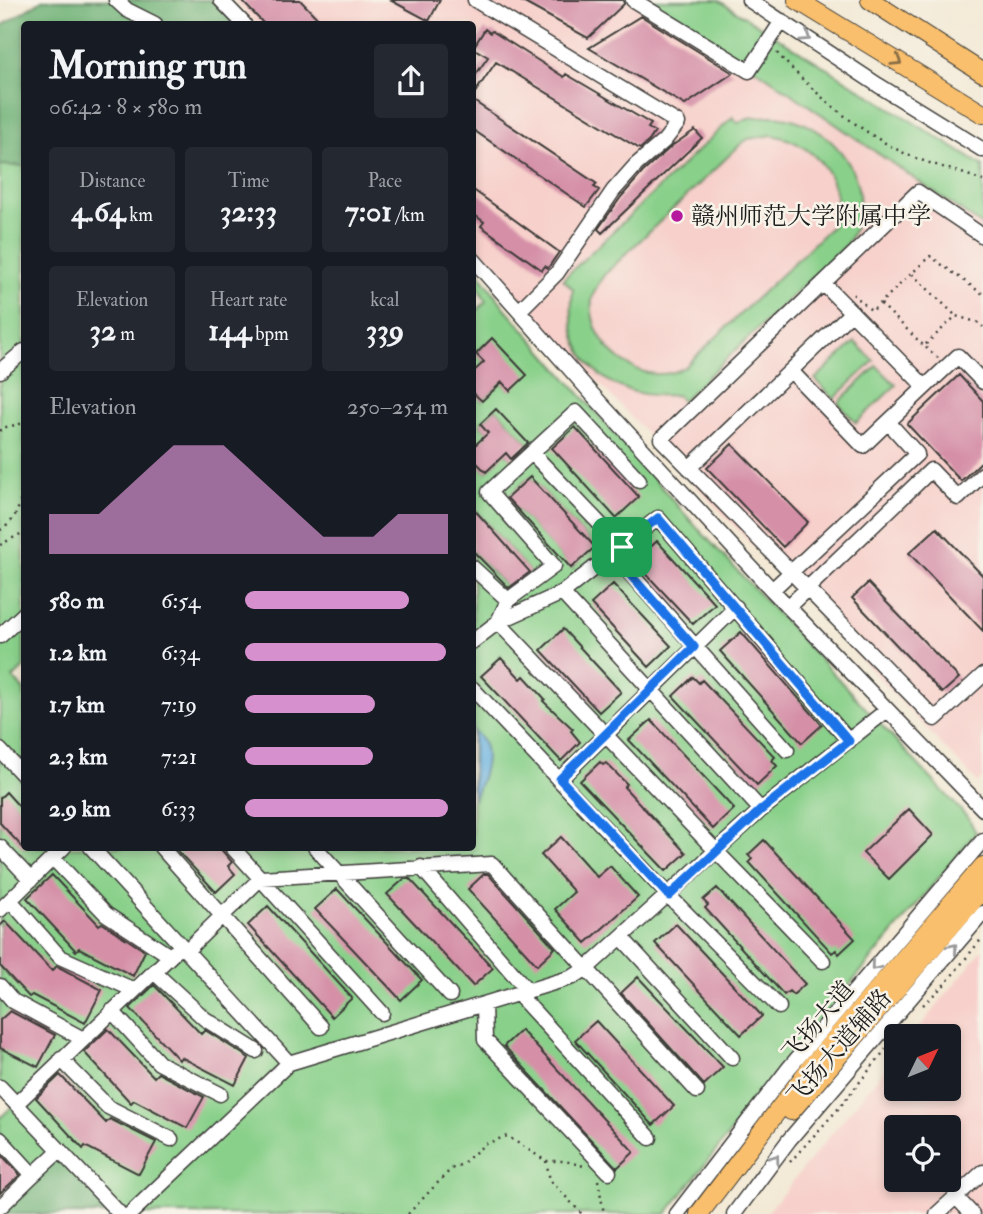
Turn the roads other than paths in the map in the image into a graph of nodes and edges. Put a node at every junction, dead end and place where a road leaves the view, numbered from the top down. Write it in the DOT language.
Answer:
graph roads {
  1 [pos="116,0"];
  2 [pos="221,0"];
  3 [pos="475,0"];
  4 [pos="633,0"];
  5 [pos="749,0"];
  6 [pos="797,0"];
  7 [pos="870,0"];
  8 [pos="149,21"];
  9 [pos="241,21"];
  10 [pos="782,21"];
  11 [pos="982,69"];
  12 [pos="983,114"];
  13 [pos="983,150"];
  14 [pos="983,236"];
  15 [pos="476,262"];
  16 [pos="823,283"];
  17 [pos="847,308"];
  18 [pos="520,310"];
  19 [pos="21,354"];
  20 [pos="791,370"];
  21 [pos="0,372"];
  22 [pos="983,382"];
  23 [pos="925,387"];
  24 [pos="888,422"];
  25 [pos="533,453"];
  26 [pos="918,454"];
  27 [pos="689,468"];
  28 [pos="931,470"];
  29 [pos="983,474"];
  30 [pos="639,480"];
  31 [pos="617,551"];
  32 [pos="476,571"];
  33 [pos="791,572"];
  34 [pos="807,588"];
  35 [pos="772,590"];
  36 [pos="562,593"];
  37 [pos="508,600"];
  38 [pos="736,607"];
  39 [pos="788,607"];
  40 [pos="21,618"];
  41 [pos="498,622"];
  42 [pos="0,636"];
  43 [pos="476,639"];
  44 [pos="694,647"];
  45 [pos="983,675"];
  46 [pos="650,689"];
  47 [pos="476,692"];
  48 [pos="887,710"];
  49 [pos="606,734"];
  50 [pos="849,741"];
  51 [pos="0,750"];
  52 [pos="787,750"];
  53 [pos="21,773"];
  54 [pos="560,779"];
  55 [pos="983,809"];
  56 [pos="761,810"];
  57 [pos="983,840"];
  58 [pos="0,846"];
  59 [pos="60,851"];
  60 [pos="94,851"];
  61 [pos="165,851"];
  62 [pos="236,851"];
  63 [pos="319,851"];
  64 [pos="717,852"];
  65 [pos="53,858"];
  66 [pos="983,866"];
  67 [pos="421,867"];
  68 [pos="340,873"];
  69 [pos="261,878"];
  70 [pos="31,880"];
  71 [pos="983,889"];
  72 [pos="669,896"];
  73 [pos="957,897"];
  74 [pos="5,905"];
  75 [pos="983,913"];
  76 [pos="223,915"];
  77 [pos="906,930"];
  78 [pos="622,939"];
  79 [pos="937,941"];
  80 [pos="179,951"];
  81 [pos="823,961"];
  82 [pos="587,968"];
  83 [pos="154,972"];
  84 [pos="0,986"];
  85 [pos="918,989"];
  86 [pos="134,990"];
  87 [pos="523,992"];
  88 [pos="450,995"];
  89 [pos="484,1004"];
  90 [pos="779,1007"];
  91 [pos="112,1011"];
  92 [pos="382,1013"];
  93 [pos="321,1027"];
  94 [pos="83,1039"];
  95 [pos="256,1051"];
  96 [pos="732,1058"];
  97 [pos="61,1059"];
  98 [pos="289,1063"];
  99 [pos="0,1087"];
  100 [pos="697,1091"];
  101 [pos="220,1094"];
  102 [pos="16,1104"];
  103 [pos="650,1138"];
  104 [pos="0,1139"];
  105 [pos="172,1139"];
  106 [pos="729,1145"];
  107 [pos="60,1150"];
  108 [pos="601,1172"];
  109 [pos="983,1172"];
  110 [pos="33,1175"];
  111 [pos="956,1197"];
  112 [pos="0,1207"];
  113 [pos="707,1210"];
  114 [pos="734,1213"];
  115 [pos="120,1214"];
  116 [pos="130,1214"];
  117 [pos="677,1214"];
  118 [pos="937,1214"];
  119 [pos="972,1214"];
  1 -- 8 [label="street"];
  2 -- 9 [label="street"];
  3 -- 18 [label="street"];
  4 -- 10 [label="street"];
  5 -- 10 [label="street"];
  6 -- 12 [label="main road, one-way"];
  7 -- 11 [label="main road"];
  10 -- 13 [label="street, one-way"];
  14 -- 16 [label="street"];
  15 -- 18 [label="street"];
  16 -- 17 [label="street"];
  16 -- 27 [label="street"];
  17 -- 20 [label="street"];
  17 -- 23 [label="street"];
  18 -- 35 [label="street"];
  19 -- 21 [label="street"];
  20 -- 24 [label="street"];
  20 -- 27 [label="street"];
  22 -- 23 [label="street"];
  23 -- 24 [label="street"];
  24 -- 26 [label="street"];
  25 -- 30 [label="street"];
  25 -- 31 [label="street"];
  25 -- 37 [label="street"];
  26 -- 28 [label="street"];
  26 -- 33 [label="street"];
  27 -- 33 [label="street"];
  28 -- 29 [label="street"];
  28 -- 34 [label="street"];
  31 -- 36 [label="street"];
  31 -- 38 [label="street"];
  31 -- 44 [label="street"];
  32 -- 37 [label="street"];
  33 -- 34 [label="street"];
  33 -- 35 [label="street"];
  34 -- 39 [label="street"];
  34 -- 45 [label="street"];
  35 -- 39 [label="street"];
  36 -- 41 [label="street"];
  36 -- 46 [label="street"];
  37 -- 41 [label="street"];
  38 -- 44 [label="street"];
  38 -- 50 [label="street"];
  39 -- 48 [label="street"];
  40 -- 42 [label="street"];
  41 -- 43 [label="street"];
  41 -- 49 [label="street"];
  44 -- 46 [label="street"];
  44 -- 52 [label="street"];
  46 -- 49 [label="street"];
  46 -- 56 [label="street"];
  47 -- 54 [label="street"];
  48 -- 50 [label="street"];
  48 -- 55 [label="street"];
  49 -- 54 [label="street"];
  49 -- 64 [label="street"];
  50 -- 56 [label="street"];
  51 -- 53 [label="street"];
  54 -- 72 [label="street"];
  56 -- 64 [label="street"];
  57 -- 77 [label="street, 飞扬大道辅路"];
  58 -- 70 [label="street"];
  59 -- 65 [label="street"];
  60 -- 80 [label="street"];
  61 -- 76 [label="street"];
  62 -- 69 [label="street"];
  63 -- 68 [label="street"];
  64 -- 72 [label="street"];
  64 -- 81 [label="street"];
  65 -- 70 [label="street"];
  65 -- 80 [label="street"];
  66 -- 73 [label="main road, 飞扬大道"];
  67 -- 68 [label="street"];
  67 -- 82 [label="street"];
  67 -- 87 [label="street"];
  68 -- 69 [label="street"];
  68 -- 88 [label="street"];
  69 -- 76 [label="street"];
  69 -- 92 [label="street"];
  70 -- 74 [label="street"];
  71 -- 79 [label="main road, 飞扬大道"];
  72 -- 78 [label="street"];
  72 -- 90 [label="street"];
  73 -- 77 [label="street"];
  73 -- 113 [label="main road, 飞扬大道"];
  74 -- 86 [label="street"];
  85 -- 75 [label="street, 飞扬大道辅路, one-way"];
  76 -- 80 [label="street"];
  76 -- 93 [label="street"];
  77 -- 106 [label="street, 飞扬大道辅路, one-way"];
  78 -- 82 [label="street"];
  78 -- 96 [label="street"];
  79 -- 85 [label="street"];
  79 -- 113 [label="main road, 飞扬大道"];
  80 -- 83 [label="street"];
  80 -- 98 [label="street"];
  82 -- 87 [label="street"];
  82 -- 100 [label="street"];
  83 -- 86 [label="street"];
  83 -- 95 [label="street"];
  84 -- 94 [label="street"];
  114 -- 85 [label="street, 飞扬大道辅路, one-way"];
  86 -- 91 [label="street"];
  87 -- 89 [label="street"];
  87 -- 103 [label="street"];
  89 -- 98 [label="street"];
  89 -- 108 [label="street"];
  91 -- 94 [label="street"];
  91 -- 101 [label="street"];
  94 -- 97 [label="street"];
  97 -- 102 [label="street"];
  97 -- 105 [label="street"];
  98 -- 116 [label="street"];
  99 -- 102 [label="street"];
  102 -- 107 [label="street"];
  104 -- 110 [label="street"];
  106 -- 113 [label="street"];
  106 -- 117 [label="street, 飞扬大道辅路"];
  107 -- 110 [label="street"];
  107 -- 115 [label="street"];
  109 -- 111 [label="street"];
  110 -- 112 [label="street"];
  111 -- 118 [label="street"];
  111 -- 119 [label="street"];
}
